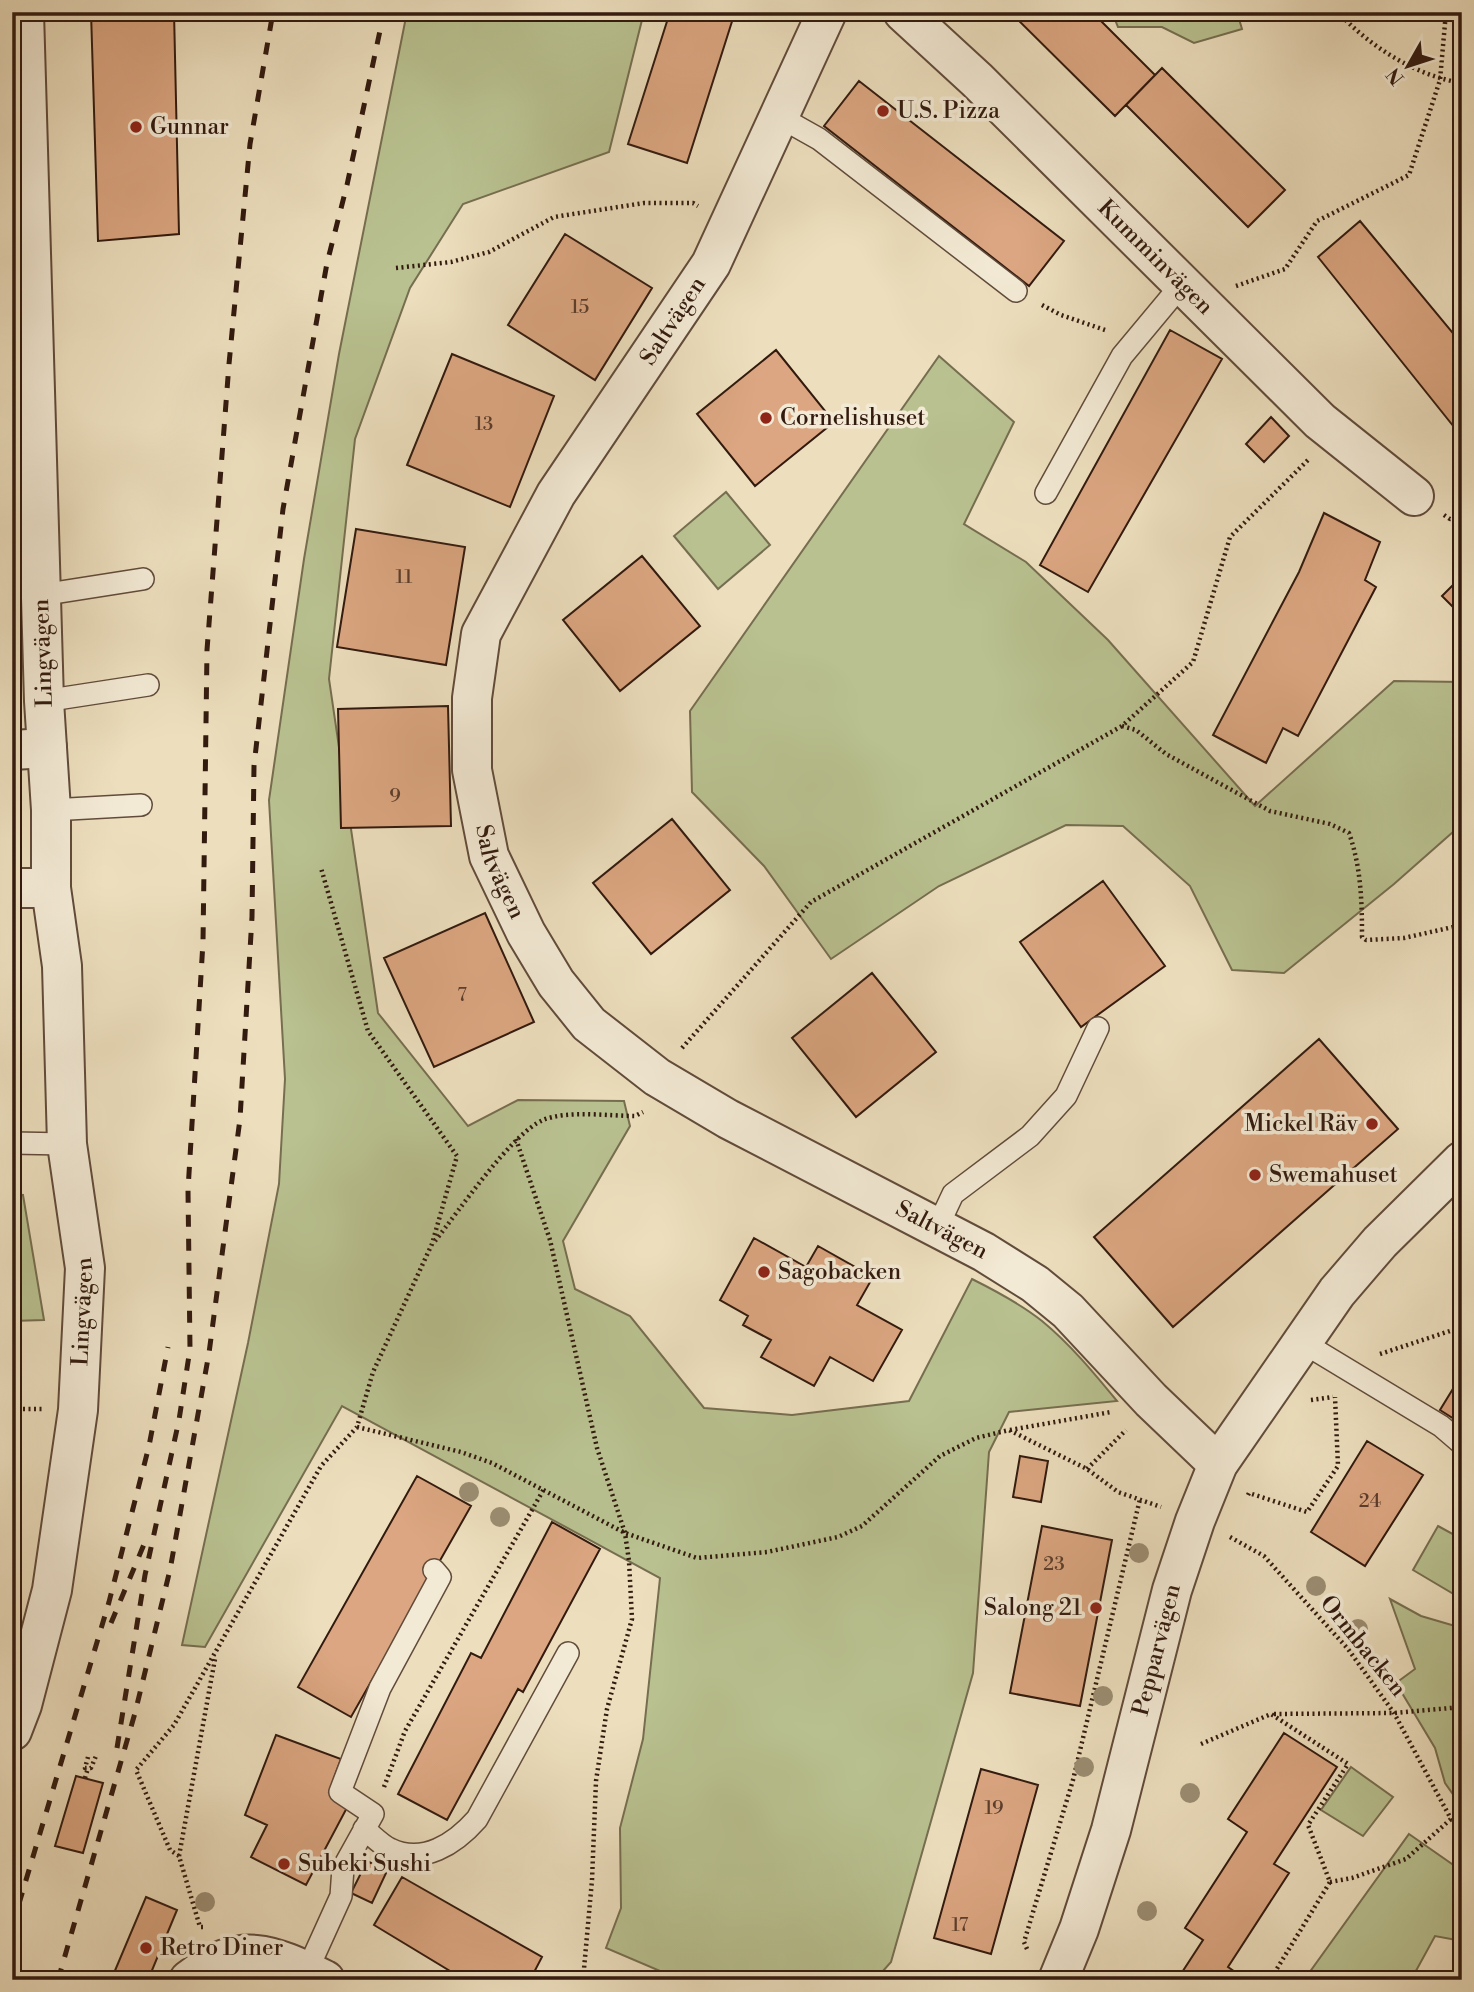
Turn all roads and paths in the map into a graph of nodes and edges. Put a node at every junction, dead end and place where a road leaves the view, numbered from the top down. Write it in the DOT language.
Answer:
graph roads {
  1 [pos="24,12"];
  2 [pos="827,12"];
  3 [pos="903,12"];
  4 [pos="1338,12"];
  5 [pos="1446,12"];
  6 [pos="1440,80"];
  7 [pos="1462,83"];
  8 [pos="778,116"];
  9 [pos="732,218"];
  10 [pos="396,268"];
  11 [pos="1182,284"];
  12 [pos="1016,291"];
  13 [pos="1136,341"];
  14 [pos="1310,458"];
  15 [pos="1046,493"];
  16 [pos="1415,496"];
  17 [pos="143,579"];
  18 [pos="41,595"];
  19 [pos="148,685"];
  20 [pos="44,701"];
  21 [pos="1122,726"];
  22 [pos="30,749"];
  23 [pos="141,806"];
  24 [pos="51,810"];
  25 [pos="321,868"];
  26 [pos="12,888"];
  27 [pos="51,888"];
  28 [pos="1462,925"];
  29 [pos="1098,1028"];
  30 [pos="657,1077"];
  31 [pos="516,1139"];
  32 [pos="12,1143"];
  33 [pos="67,1144"];
  34 [pos="1462,1161"];
  35 [pos="937,1228"];
  36 [pos="432,1244"];
  37 [pos="1302,1342"];
  38 [pos="1335,1396"];
  39 [pos="1134,1422"];
  40 [pos="357,1427"];
  41 [pos="1462,1444"];
  42 [pos="1218,1464"];
  43 [pos="1087,1469"];
  44 [pos="544,1489"];
  45 [pos="1140,1499"];
  46 [pos="1243,1504"];
  47 [pos="1233,1525"];
  48 [pos="1211,1528"];
  49 [pos="625,1532"];
  50 [pos="435,1570"];
  51 [pos="568,1653"];
  52 [pos="215,1655"];
  53 [pos="1462,1707"];
  54 [pos="1394,1713"];
  55 [pos="1271,1714"];
  56 [pos="12,1731"];
  57 [pos="1201,1744"];
  58 [pos="96,1756"];
  59 [pos="88,1757"];
  60 [pos="88,1768"];
  61 [pos="133,1769"];
  62 [pos="85,1778"];
  63 [pos="147,1795"];
  64 [pos="1451,1819"];
  65 [pos="369,1821"];
  66 [pos="1462,1833"];
  67 [pos="179,1856"];
  68 [pos="1330,1882"];
  69 [pos="212,1928"];
  70 [pos="1029,1954"];
  71 [pos="316,1975"];
  72 [pos="189,1980"];
  73 [pos="583,1980"];
  74 [pos="1058,1980"];
  75 [pos="1270,1980"];
  1 -- 18 [label="street, Lingvägen"];
  2 -- 8 [label="street, Saltvägen"];
  3 -- 11 [label="street, Kumminvägen"];
  4 -- 6 [label="path"];
  5 -- 6 [label="path"];
  6 -- 7 [label="path"];
  6 -- 11 [label="path"];
  8 -- 9 [label="street, Saltvägen"];
  8 -- 12 [label="lane"];
  9 -- 10 [label="path"];
  9 -- 30 [label="street, Saltvägen"];
  11 -- 13 [label="lane"];
  11 -- 16 [label="street, Kumminvägen"];
  12 -- 13 [label="path"];
  13 -- 15 [label="lane"];
  14 -- 21 [label="path"];
  17 -- 18 [label="lane"];
  18 -- 20 [label="street, Lingvägen"];
  19 -- 20 [label="lane"];
  20 -- 22 [label="street, Lingvägen"];
  21 -- 28 [label="path"];
  21 -- 30 [label="path"];
  22 -- 24 [label="street, Lingvägen"];
  23 -- 24 [label="lane"];
  24 -- 27 [label="street, Lingvägen"];
  25 -- 36 [label="path"];
  26 -- 27 [label="street"];
  27 -- 33 [label="street, Lingvägen"];
  29 -- 35 [label="lane"];
  30 -- 31 [label="path"];
  30 -- 35 [label="street, Saltvägen"];
  31 -- 36 [label="path"];
  31 -- 49 [label="path"];
  32 -- 33 [label="lane"];
  33 -- 56 [label="street, Lingvägen"];
  34 -- 37 [label="street, Pepparvägen"];
  35 -- 42 [label="street, Saltvägen"];
  36 -- 40 [label="path"];
  37 -- 41 [label="lane"];
  37 -- 42 [label="street, Pepparvägen"];
  38 -- 46 [label="path"];
  39 -- 43 [label="path"];
  40 -- 44 [label="path, Ormbacken"];
  40 -- 52 [label="path"];
  42 -- 48 [label="street, Pepparvägen"];
  43 -- 45 [label="path, Ormbacken"];
  43 -- 49 [label="path, Ormbacken"];
  44 -- 49 [label="path, Ormbacken"];
  44 -- 65 [label="path"];
  45 -- 48 [label="path, Ormbacken"];
  45 -- 70 [label="path"];
  47 -- 48 [label="path"];
  48 -- 54 [label="path, Ormbacken"];
  48 -- 74 [label="street, Pepparvägen"];
  49 -- 73 [label="path"];
  50 -- 65 [label="lane"];
  51 -- 65 [label="lane"];
  52 -- 63 [label="path"];
  52 -- 67 [label="path"];
  53 -- 54 [label="path"];
  54 -- 55 [label="path"];
  54 -- 64 [label="path, Ormbacken"];
  55 -- 57 [label="path"];
  55 -- 68 [label="path"];
  58 -- 60 [label="path"];
  59 -- 60 [label="path"];
  60 -- 62 [label="path"];
  61 -- 63 [label="path"];
  63 -- 67 [label="path"];
  64 -- 66 [label="path, Ormbacken"];
  64 -- 68 [label="path"];
  65 -- 71 [label="lane"];
  67 -- 69 [label="path"];
  68 -- 75 [label="path"];
  71 -- 72 [label="street"];
}
